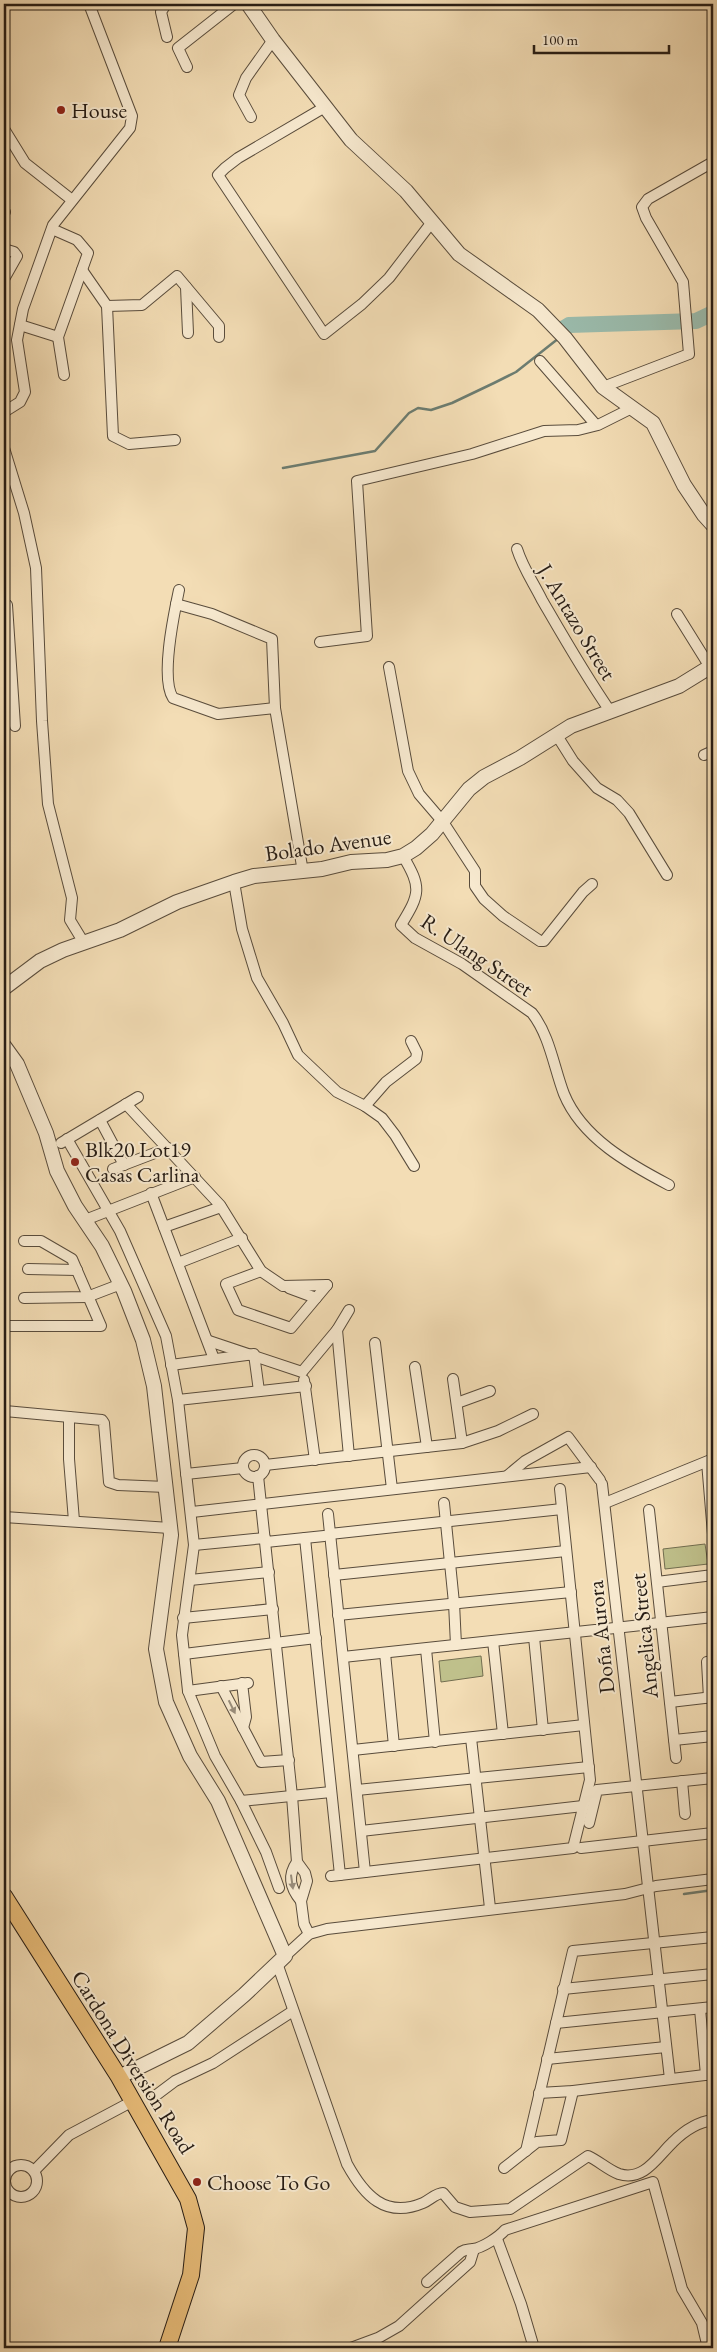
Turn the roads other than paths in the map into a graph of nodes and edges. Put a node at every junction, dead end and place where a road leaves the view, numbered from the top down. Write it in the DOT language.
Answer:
graph roads {
  1 [pos="89,4"];
  2 [pos="166,4"];
  3 [pos="234,4"];
  4 [pos="248,4"];
  5 [pos="167,37"];
  6 [pos="273,40"];
  7 [pos="187,68"];
  8 [pos="325,107"];
  9 [pos="251,117"];
  10 [pos="4,129"];
  11 [pos="713,162"];
  12 [pos="72,200"];
  13 [pos="432,222"];
  14 [pos="52,229"];
  15 [pos="4,249"];
  16 [pos="82,270"];
  17 [pos="4,278"];
  18 [pos="186,287"];
  19 [pos="107,306"];
  20 [pos="20,325"];
  21 [pos="188,332"];
  22 [pos="58,337"];
  23 [pos="219,337"];
  24 [pos="540,361"];
  25 [pos="64,375"];
  26 [pos="603,387"];
  27 [pos="632,408"];
  28 [pos="4,412"];
  29 [pos="596,425"];
  30 [pos="175,440"];
  31 [pos="4,448"];
  32 [pos="713,525"];
  33 [pos="517,548"];
  34 [pos="179,590"];
  35 [pos="176,604"];
  36 [pos="4,607"];
  37 [pos="677,614"];
  38 [pos="7,639"];
  39 [pos="320,642"];
  40 [pos="712,666"];
  41 [pos="389,667"];
  42 [pos="7,671"];
  43 [pos="8,703"];
  44 [pos="275,708"];
  45 [pos="610,711"];
  46 [pos="15,726"];
  47 [pos="556,734"];
  48 [pos="443,822"];
  49 [pos="403,856"];
  50 [pos="303,872"];
  51 [pos="667,875"];
  52 [pos="234,882"];
  53 [pos="592,884"];
  54 [pos="84,943"];
  55 [pos="4,988"];
  56 [pos="411,1041"];
  57 [pos="4,1046"];
  58 [pos="138,1097"];
  59 [pos="126,1104"];
  60 [pos="365,1106"];
  61 [pos="100,1120"];
  62 [pos="168,1148"];
  63 [pos="124,1165"];
  64 [pos="414,1166"];
  65 [pos="113,1169"];
  66 [pos="195,1177"];
  67 [pos="669,1185"];
  68 [pos="151,1193"];
  69 [pos="221,1207"];
  70 [pos="108,1210"];
  71 [pos="85,1220"];
  72 [pos="164,1227"];
  73 [pos="242,1238"];
  74 [pos="24,1241"];
  75 [pos="178,1263"];
  76 [pos="28,1270"];
  77 [pos="77,1270"];
  78 [pos="261,1271"];
  79 [pos="121,1284"];
  80 [pos="283,1286"];
  81 [pos="88,1297"];
  82 [pos="24,1298"];
  83 [pos="316,1298"];
  84 [pos="349,1310"];
  85 [pos="4,1326"];
  86 [pos="337,1330"];
  87 [pos="209,1341"];
  88 [pos="375,1343"];
  89 [pos="254,1354"];
  90 [pos="214,1359"];
  91 [pos="171,1365"];
  92 [pos="415,1367"];
  93 [pos="302,1372"];
  94 [pos="453,1379"];
  95 [pos="306,1386"];
  96 [pos="259,1391"];
  97 [pos="490,1391"];
  98 [pos="178,1400"];
  99 [pos="456,1403"];
  100 [pos="5,1411"];
  101 [pos="533,1414"];
  102 [pos="69,1417"];
  103 [pos="462,1443"];
  104 [pos="428,1447"];
  105 [pos="388,1452"];
  106 [pos="350,1456"];
  107 [pos="315,1460"];
  108 [pos="710,1460"];
  109 [pos="265,1465"];
  110 [pos="243,1468"];
  111 [pos="590,1468"];
  112 [pos="186,1474"];
  113 [pos="258,1476"];
  114 [pos="506,1477"];
  115 [pos="166,1487"];
  116 [pos="392,1489"];
  117 [pos="560,1489"];
  118 [pos="444,1503"];
  119 [pos="605,1503"];
  120 [pos="261,1504"];
  121 [pos="562,1510"];
  122 [pos="649,1510"];
  123 [pos="192,1512"];
  124 [pos="328,1514"];
  125 [pos="4,1517"];
  126 [pos="74,1522"];
  127 [pos="446,1522"];
  128 [pos="170,1528"];
  129 [pos="713,1534"];
  130 [pos="327,1535"];
  131 [pos="306,1538"];
  132 [pos="265,1540"];
  133 [pos="194,1545"];
  134 [pos="566,1551"];
  135 [pos="450,1564"];
  136 [pos="269,1572"];
  137 [pos="334,1575"];
  138 [pos="713,1575"];
  139 [pos="190,1580"];
  140 [pos="657,1582"];
  141 [pos="570,1592"];
  142 [pos="454,1603"];
  143 [pos="273,1608"];
  144 [pos="338,1615"];
  145 [pos="183,1618"];
  146 [pos="713,1618"];
  147 [pos="662,1623"];
  148 [pos="619,1628"];
  149 [pos="575,1633"];
  150 [pos="534,1637"];
  151 [pos="316,1638"];
  152 [pos="493,1641"];
  153 [pos="276,1643"];
  154 [pos="456,1645"];
  155 [pos="426,1649"];
  156 [pos="385,1653"];
  157 [pos="184,1654"];
  158 [pos="343,1657"];
  159 [pos="710,1661"];
  160 [pos="221,1686"];
  161 [pos="188,1691"];
  162 [pos="711,1698"];
  163 [pos="670,1702"];
  164 [pos="584,1725"];
  165 [pos="243,1728"];
  166 [pos="543,1730"];
  167 [pos="503,1734"];
  168 [pos="713,1736"];
  169 [pos="471,1738"];
  170 [pos="674,1740"];
  171 [pos="435,1742"];
  172 [pos="394,1746"];
  173 [pos="353,1750"];
  174 [pos="676,1758"];
  175 [pos="289,1760"];
  176 [pos="589,1767"];
  177 [pos="476,1777"];
  178 [pos="713,1778"];
  179 [pos="682,1781"];
  180 [pos="636,1786"];
  181 [pos="357,1790"];
  182 [pos="331,1792"];
  183 [pos="292,1796"];
  184 [pos="241,1801"];
  185 [pos="583,1806"];
  186 [pos="685,1814"];
  187 [pos="480,1817"];
  188 [pos="589,1823"];
  189 [pos="361,1831"];
  190 [pos="713,1833"];
  191 [pos="642,1841"];
  192 [pos="581,1848"];
  193 [pos="485,1858"];
  194 [pos="297,1862"];
  195 [pos="365,1872"];
  196 [pos="713,1879"];
  197 [pos="279,1888"];
  198 [pos="648,1889"];
  199 [pos="4,1896"];
  200 [pos="301,1901"];
  201 [pos="490,1908"];
  202 [pos="309,1934"];
  203 [pos="713,1937"];
  204 [pos="655,1944"];
  205 [pos="281,1959"];
  206 [pos="713,1974"];
  207 [pos="659,1980"];
  208 [pos="564,1989"];
  209 [pos="713,2007"];
  210 [pos="700,2009"];
  211 [pos="293,2011"];
  212 [pos="662,2013"];
  213 [pos="556,2023"];
  214 [pos="666,2047"];
  215 [pos="547,2058"];
  216 [pos="710,2074"];
  217 [pos="119,2077"];
  218 [pos="670,2079"];
  219 [pos="573,2091"];
  220 [pos="539,2093"];
  221 [pos="155,2096"];
  222 [pos="133,2101"];
  223 [pos="713,2120"];
  224 [pos="526,2151"];
  225 [pos="504,2168"];
  226 [pos="34,2171"];
  227 [pos="497,2239"];
  228 [pos="474,2249"];
  229 [pos="427,2282"];
  230 [pos="168,2348"];
  231 [pos="351,2348"];
  232 [pos="534,2348"];
  233 [pos="708,2348"];
  1 -- 12 [label="street"];
  2 -- 5 [label="street"];
  3 -- 7 [label="street"];
  4 -- 6 [label="street"];
  6 -- 8 [label="street"];
  6 -- 9 [label="street"];
  8 -- 13 [label="street"];
  8 -- 13 [label="street"];
  10 -- 12 [label="street"];
  11 -- 26 [label="street"];
  12 -- 14 [label="street"];
  13 -- 26 [label="street"];
  14 -- 16 [label="street"];
  14 -- 20 [label="street"];
  15 -- 17 [label="street"];
  16 -- 19 [label="street"];
  16 -- 22 [label="street"];
  18 -- 19 [label="street"];
  18 -- 21 [label="street"];
  18 -- 23 [label="street"];
  19 -- 30 [label="street"];
  20 -- 22 [label="street"];
  20 -- 28 [label="street"];
  22 -- 25 [label="street"];
  24 -- 29 [label="street"];
  26 -- 27 [label="street"];
  27 -- 29 [label="street"];
  27 -- 32 [label="street"];
  29 -- 39 [label="street"];
  31 -- 54 [label="street"];
  33 -- 45 [label="street, J. Antazo Street"];
  34 -- 35 [label="street"];
  35 -- 44 [label="street"];
  35 -- 44 [label="street"];
  36 -- 38 [label="street"];
  37 -- 40 [label="street"];
  38 -- 42 [label="street"];
  40 -- 45 [label="street, Bolado Avenue"];
  41 -- 48 [label="street"];
  42 -- 43 [label="street"];
  43 -- 46 [label="street"];
  44 -- 50 [label="street"];
  45 -- 47 [label="street, Bolado Avenue"];
  47 -- 48 [label="street, Bolado Avenue"];
  47 -- 51 [label="street"];
  48 -- 49 [label="street, Bolado Avenue"];
  48 -- 53 [label="street"];
  49 -- 50 [label="street, Bolado Avenue"];
  49 -- 67 [label="street, R. Ulang Street"];
  50 -- 52 [label="street, Bolado Avenue"];
  52 -- 54 [label="street, Bolado Avenue"];
  52 -- 60 [label="street"];
  54 -- 55 [label="street, Bolado Avenue"];
  56 -- 60 [label="street"];
  57 -- 71 [label="street"];
  58 -- 59 [label="street"];
  59 -- 61 [label="street"];
  59 -- 62 [label="street"];
  60 -- 64 [label="street"];
  61 -- 63 [label="street"];
  61 -- 70 [label="street"];
  62 -- 63 [label="street"];
  62 -- 66 [label="street"];
  63 -- 65 [label="street"];
  66 -- 68 [label="street"];
  66 -- 69 [label="street"];
  68 -- 70 [label="street"];
  68 -- 72 [label="street"];
  69 -- 72 [label="street"];
  69 -- 73 [label="street"];
  70 -- 71 [label="street"];
  70 -- 91 [label="street"];
  71 -- 79 [label="street"];
  72 -- 75 [label="street"];
  73 -- 75 [label="street"];
  73 -- 78 [label="street"];
  74 -- 77 [label="street"];
  75 -- 87 [label="street"];
  76 -- 77 [label="street"];
  77 -- 81 [label="street"];
  78 -- 80 [label="street"];
  78 -- 83 [label="street"];
  79 -- 81 [label="street"];
  79 -- 115 [label="street"];
  80 -- 83 [label="street"];
  80 -- 83 [label="street"];
  81 -- 82 [label="street"];
  81 -- 85 [label="street"];
  84 -- 86 [label="street"];
  86 -- 93 [label="street"];
  86 -- 106 [label="street"];
  87 -- 89 [label="street"];
  87 -- 90 [label="street"];
  88 -- 105 [label="street"];
  89 -- 90 [label="street"];
  89 -- 93 [label="street"];
  89 -- 96 [label="street"];
  90 -- 91 [label="street"];
  91 -- 98 [label="street"];
  92 -- 104 [label="street"];
  93 -- 95 [label="street"];
  94 -- 99 [label="street"];
  95 -- 96 [label="street"];
  95 -- 107 [label="street"];
  96 -- 98 [label="street"];
  97 -- 99 [label="street"];
  98 -- 112 [label="street"];
  99 -- 103 [label="street"];
  100 -- 102 [label="street"];
  101 -- 103 [label="street"];
  102 -- 115 [label="street"];
  102 -- 126 [label="street"];
  103 -- 104 [label="street"];
  104 -- 105 [label="street"];
  105 -- 106 [label="street"];
  105 -- 116 [label="street"];
  106 -- 107 [label="street"];
  107 -- 109 [label="street"];
  108 -- 119 [label="street"];
  108 -- 129 [label="street"];
  109 -- 110 [label="street"];
  109 -- 113 [label="street"];
  110 -- 112 [label="street"];
  110 -- 113 [label="street"];
  111 -- 114 [label="street"];
  111 -- 114 [label="street"];
  111 -- 119 [label="street, Doña Aurora"];
  112 -- 123 [label="street"];
  113 -- 120 [label="street"];
  114 -- 116 [label="street"];
  115 -- 128 [label="street"];
  116 -- 120 [label="street"];
  117 -- 121 [label="street"];
  118 -- 127 [label="street"];
  119 -- 148 [label="street, Doña Aurora"];
  120 -- 123 [label="street"];
  120 -- 132 [label="street"];
  121 -- 127 [label="street"];
  121 -- 134 [label="street"];
  122 -- 140 [label="street, Angelica Street"];
  123 -- 133 [label="street"];
  124 -- 130 [label="street"];
  125 -- 126 [label="street"];
  126 -- 128 [label="street"];
  127 -- 130 [label="street"];
  127 -- 135 [label="street"];
  128 -- 205 [label="street"];
  130 -- 131 [label="street"];
  130 -- 137 [label="street"];
  131 -- 132 [label="street"];
  131 -- 151 [label="street"];
  132 -- 133 [label="street"];
  132 -- 136 [label="street"];
  133 -- 139 [label="street"];
  134 -- 135 [label="street"];
  134 -- 141 [label="street"];
  135 -- 137 [label="street"];
  135 -- 142 [label="street"];
  136 -- 139 [label="street"];
  136 -- 143 [label="street"];
  137 -- 144 [label="street"];
  138 -- 140 [label="street"];
  139 -- 145 [label="street"];
  140 -- 147 [label="street, Angelica Street"];
  141 -- 142 [label="street"];
  141 -- 149 [label="street"];
  142 -- 144 [label="street"];
  142 -- 154 [label="street"];
  143 -- 145 [label="street"];
  143 -- 153 [label="street"];
  144 -- 158 [label="street"];
  145 -- 157 [label="street"];
  146 -- 147 [label="street"];
  147 -- 148 [label="street"];
  147 -- 163 [label="street, Angelica Street"];
  148 -- 149 [label="street"];
  148 -- 180 [label="street, Doña Aurora"];
  149 -- 150 [label="street"];
  149 -- 164 [label="street"];
  150 -- 152 [label="street"];
  150 -- 166 [label="street"];
  151 -- 153 [label="street"];
  151 -- 182 [label="street"];
  152 -- 154 [label="street"];
  152 -- 167 [label="street"];
  153 -- 157 [label="street"];
  153 -- 175 [label="street"];
  154 -- 155 [label="street"];
  155 -- 156 [label="street"];
  155 -- 171 [label="street"];
  156 -- 158 [label="street"];
  156 -- 172 [label="street"];
  157 -- 161 [label="street"];
  158 -- 173 [label="street"];
  159 -- 162 [label="street"];
  160 -- 161 [label="street"];
  160 -- 165 [label="street, one-way"];
  160 -- 165 [label="street"];
  161 -- 184 [label="street"];
  162 -- 163 [label="street"];
  163 -- 170 [label="street, Angelica Street"];
  164 -- 166 [label="street"];
  164 -- 176 [label="street"];
  165 -- 175 [label="street"];
  166 -- 167 [label="street"];
  167 -- 169 [label="street"];
  168 -- 170 [label="street"];
  169 -- 171 [label="street"];
  169 -- 177 [label="street"];
  170 -- 174 [label="street, Angelica Street"];
  171 -- 172 [label="street"];
  172 -- 173 [label="street"];
  173 -- 181 [label="street"];
  175 -- 183 [label="street"];
  176 -- 177 [label="street"];
  176 -- 185 [label="street"];
  177 -- 181 [label="street"];
  177 -- 187 [label="street"];
  178 -- 179 [label="street"];
  179 -- 180 [label="street"];
  179 -- 186 [label="street"];
  180 -- 188 [label="street"];
  180 -- 191 [label="street, Doña Aurora"];
  181 -- 189 [label="street"];
  182 -- 183 [label="street"];
  182 -- 195 [label="street"];
  183 -- 184 [label="street"];
  183 -- 194 [label="street"];
  184 -- 197 [label="street"];
  185 -- 187 [label="street"];
  185 -- 193 [label="street"];
  187 -- 189 [label="street"];
  187 -- 193 [label="street"];
  189 -- 195 [label="street"];
  190 -- 191 [label="street"];
  191 -- 192 [label="street"];
  191 -- 198 [label="street, Doña Aurora"];
  193 -- 195 [label="street"];
  193 -- 201 [label="street"];
  194 -- 200 [label="street"];
  194 -- 200 [label="street, one-way"];
  196 -- 198 [label="street"];
  198 -- 201 [label="street"];
  198 -- 204 [label="street, Doña Aurora"];
  199 -- 217 [label="main road, Cardona Diversion Road"];
  200 -- 202 [label="street"];
  201 -- 202 [label="street"];
  202 -- 205 [label="street"];
  203 -- 204 [label="street"];
  204 -- 207 [label="street, Doña Aurora"];
  204 -- 208 [label="street"];
  205 -- 211 [label="street"];
  205 -- 217 [label="street"];
  206 -- 207 [label="street"];
  207 -- 208 [label="street"];
  207 -- 212 [label="street, Doña Aurora"];
  208 -- 213 [label="street"];
  209 -- 210 [label="street"];
  210 -- 212 [label="street"];
  210 -- 216 [label="street"];
  211 -- 221 [label="street"];
  211 -- 223 [label="street"];
  212 -- 213 [label="street"];
  212 -- 214 [label="street, Doña Aurora"];
  213 -- 215 [label="street"];
  214 -- 215 [label="street"];
  214 -- 218 [label="street, Doña Aurora"];
  215 -- 220 [label="street"];
  216 -- 218 [label="street"];
  217 -- 222 [label="main road, Cardona Diversion Road"];
  218 -- 219 [label="street"];
  219 -- 220 [label="street"];
  219 -- 224 [label="street"];
  220 -- 224 [label="street"];
  222 -- 226 [label="street"];
  222 -- 230 [label="main road, Cardona Diversion Road"];
  224 -- 225 [label="street"];
  227 -- 228 [label="street"];
  227 -- 232 [label="street"];
  227 -- 233 [label="street"];
  228 -- 229 [label="street"];
  228 -- 231 [label="street"];
}
